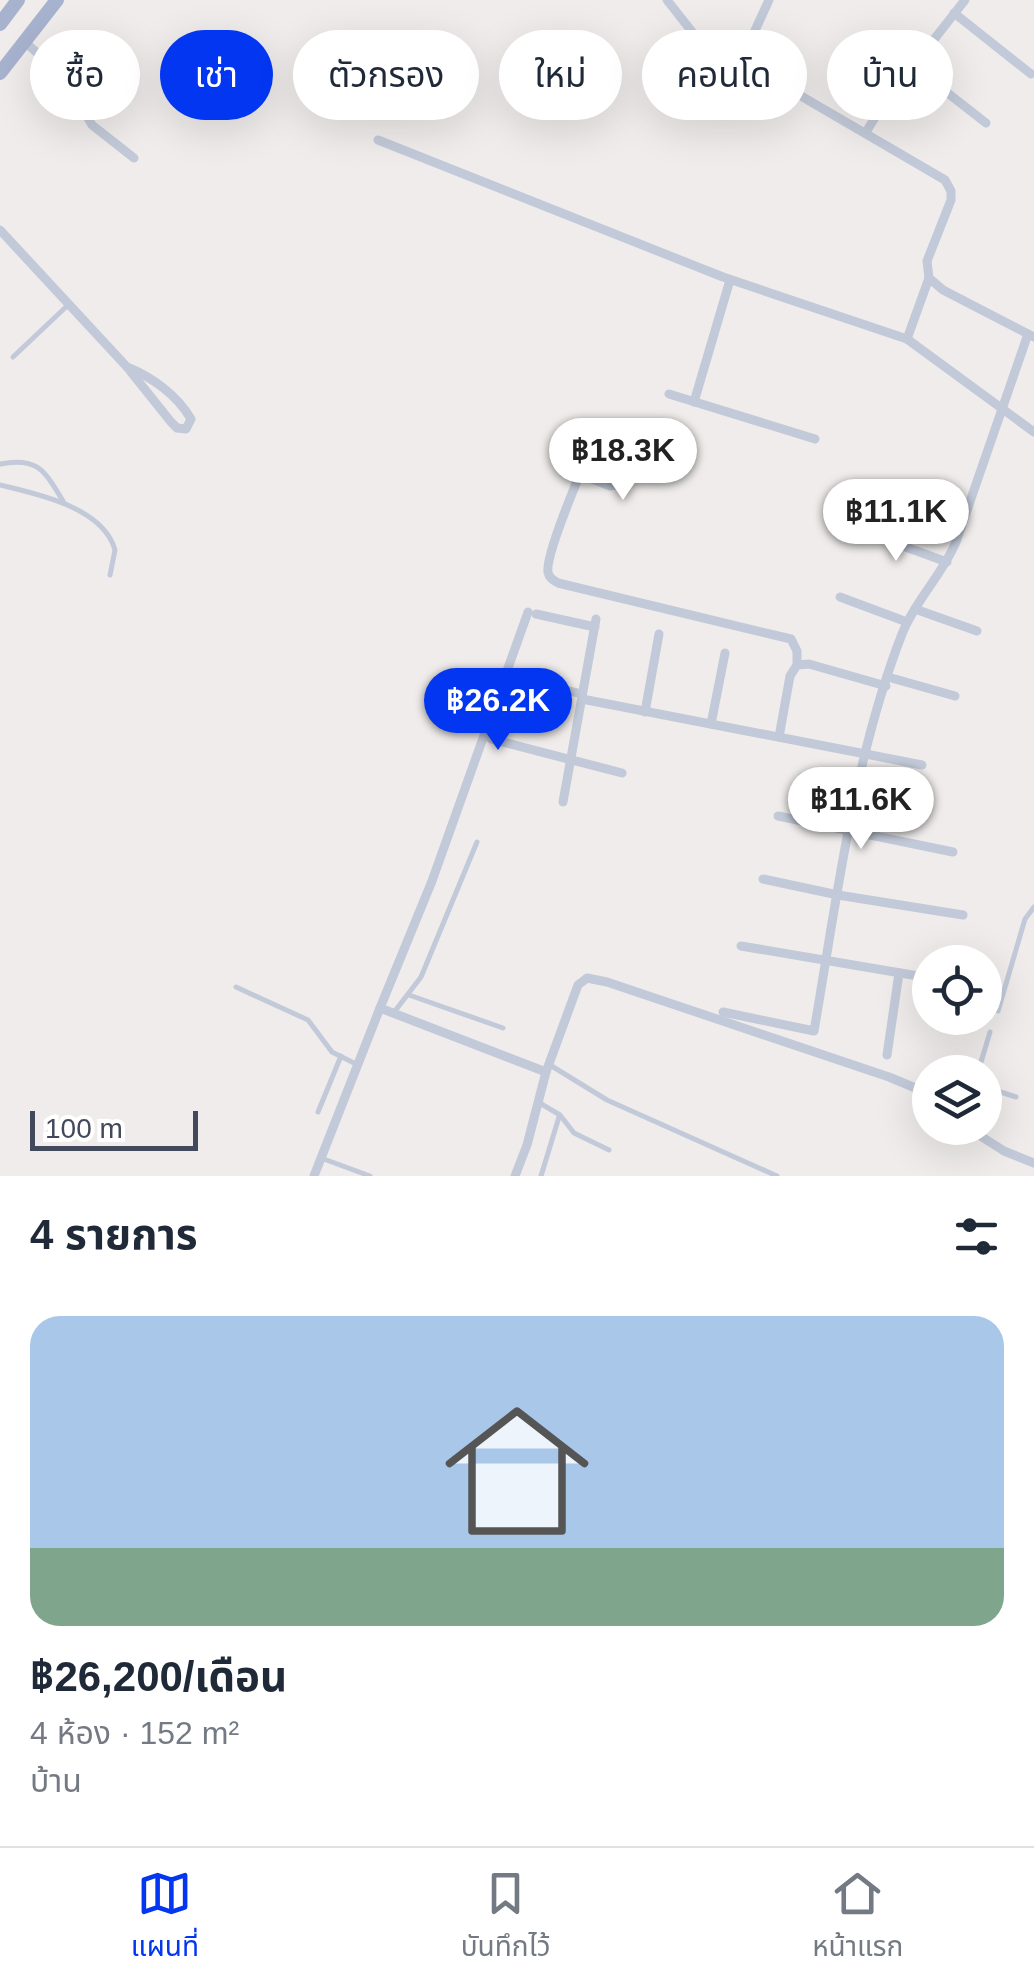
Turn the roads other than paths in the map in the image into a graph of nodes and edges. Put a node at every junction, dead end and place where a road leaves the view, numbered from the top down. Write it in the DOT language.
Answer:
graph roads {
  1 [pos="18,0"];
  2 [pos="57,0"];
  3 [pos="667,0"];
  4 [pos="769,0"];
  5 [pos="965,0"];
  6 [pos="954,13"];
  7 [pos="0,24"];
  8 [pos="691,30"];
  9 [pos="755,30"];
  10 [pos="941,30"];
  11 [pos="24,42"];
  12 [pos="0,74"];
  13 [pos="1031,74"];
  14 [pos="953,97"];
  15 [pos="807,98"];
  16 [pos="872,120"];
  17 [pos="986,123"];
  18 [pos="866,132"];
  19 [pos="378,140"];
  20 [pos="134,158"];
  21 [pos="0,230"];
  22 [pos="929,278"];
  23 [pos="730,280"];
  24 [pos="68,305"];
  25 [pos="1031,335"];
  26 [pos="907,339"];
  27 [pos="12,357"];
  28 [pos="127,367"];
  29 [pos="669,394"];
  30 [pos="694,402"];
  31 [pos="1003,410"];
  32 [pos="1034,432"];
  33 [pos="595,438"];
  34 [pos="815,439"];
  35 [pos="637,456"];
  36 [pos="0,464"];
  37 [pos="580,474"];
  38 [pos="0,485"];
  39 [pos="63,501"];
  40 [pos="859,530"];
  41 [pos="947,562"];
  42 [pos="110,575"];
  43 [pos="840,597"];
  44 [pos="915,608"];
  45 [pos="907,622"];
  46 [pos="977,632"];
  47 [pos="660,634"];
  48 [pos="725,654"];
  49 [pos="797,664"];
  50 [pos="512,677"];
  51 [pos="887,682"];
  52 [pos="955,696"];
  53 [pos="582,697"];
  54 [pos="645,712"];
  55 [pos="711,724"];
  56 [pos="779,738"];
  57 [pos="491,739"];
  58 [pos="866,754"];
  59 [pos="571,760"];
  60 [pos="922,765"];
  61 [pos="622,773"];
  62 [pos="563,802"];
  63 [pos="778,816"];
  64 [pos="850,831"];
  65 [pos="478,842"];
  66 [pos="953,852"];
  67 [pos="763,879"];
  68 [pos="838,895"];
  69 [pos="1034,907"];
  70 [pos="963,915"];
  71 [pos="741,946"];
  72 [pos="826,962"];
  73 [pos="899,972"];
  74 [pos="912,975"];
  75 [pos="236,986"];
  76 [pos="409,995"];
  77 [pos="1002,998"];
  78 [pos="380,1008"];
  79 [pos="395,1011"];
  80 [pos="724,1012"];
  81 [pos="503,1028"];
  82 [pos="888,1055"];
  83 [pos="341,1056"];
  84 [pos="358,1066"];
  85 [pos="548,1069"];
  86 [pos="912,1088"];
  87 [pos="1002,1092"];
  88 [pos="1016,1097"];
  89 [pos="538,1102"];
  90 [pos="318,1112"];
  91 [pos="560,1115"];
  92 [pos="995,1145"];
  93 [pos="609,1150"];
  94 [pos="322,1158"];
  95 [pos="1034,1163"];
  96 [pos="314,1176"];
  97 [pos="370,1176"];
  98 [pos="516,1176"];
  99 [pos="541,1176"];
  100 [pos="777,1176"];
  1 -- 7 [label="main road"];
  2 -- 11 [label="main road"];
  3 -- 8 [label="street"];
  4 -- 9 [label="street"];
  5 -- 6 [label="street"];
  6 -- 10 [label="street"];
  6 -- 13 [label="street"];
  11 -- 12 [label="main road"];
  11 -- 20 [label="street"];
  14 -- 17 [label="street"];
  15 -- 18 [label="street"];
  16 -- 18 [label="street"];
  18 -- 22 [label="street"];
  19 -- 23 [label="street"];
  21 -- 24 [label="street"];
  22 -- 25 [label="street"];
  22 -- 26 [label="street"];
  23 -- 26 [label="street"];
  23 -- 30 [label="street"];
  24 -- 27 [label="lane"];
  24 -- 28 [label="street"];
  25 -- 31 [label="street"];
  26 -- 31 [label="street"];
  28 -- 28 [label="street"];
  29 -- 30 [label="street"];
  30 -- 34 [label="street"];
  31 -- 32 [label="street"];
  31 -- 41 [label="street"];
  33 -- 37 [label="street"];
  35 -- 37 [label="street"];
  36 -- 39 [label="lane"];
  37 -- 49 [label="street"];
  38 -- 39 [label="lane"];
  39 -- 42 [label="lane"];
  40 -- 41 [label="street"];
  41 -- 44 [label="street"];
  43 -- 45 [label="street"];
  44 -- 45 [label="street"];
  44 -- 46 [label="street"];
  45 -- 51 [label="street"];
  47 -- 54 [label="street"];
  48 -- 55 [label="street"];
  49 -- 51 [label="street"];
  49 -- 56 [label="street"];
  50 -- 53 [label="street"];
  51 -- 52 [label="street"];
  51 -- 58 [label="street"];
  53 -- 54 [label="street"];
  53 -- 59 [label="street"];
  53 -- 78 [label="street"];
  54 -- 55 [label="street"];
  55 -- 56 [label="street"];
  56 -- 58 [label="street"];
  57 -- 59 [label="street"];
  58 -- 60 [label="street"];
  58 -- 64 [label="street"];
  59 -- 61 [label="street"];
  59 -- 62 [label="street"];
  63 -- 64 [label="street"];
  64 -- 66 [label="street"];
  64 -- 68 [label="street"];
  65 -- 76 [label="lane"];
  67 -- 68 [label="street"];
  68 -- 70 [label="street"];
  68 -- 72 [label="street"];
  69 -- 77 [label="lane"];
  71 -- 72 [label="street"];
  72 -- 73 [label="street"];
  72 -- 80 [label="street"];
  73 -- 74 [label="street"];
  73 -- 82 [label="street"];
  75 -- 83 [label="lane"];
  76 -- 79 [label="lane"];
  76 -- 81 [label="lane"];
  78 -- 79 [label="street"];
  78 -- 84 [label="street"];
  79 -- 85 [label="street"];
  83 -- 84 [label="lane"];
  83 -- 90 [label="lane"];
  84 -- 94 [label="street"];
  85 -- 86 [label="street"];
  85 -- 89 [label="street"];
  85 -- 100 [label="lane"];
  87 -- 88 [label="lane"];
  89 -- 91 [label="lane"];
  89 -- 98 [label="street"];
  91 -- 93 [label="lane"];
  91 -- 99 [label="lane"];
  92 -- 95 [label="street"];
  94 -- 96 [label="street"];
  94 -- 97 [label="lane"];
}
